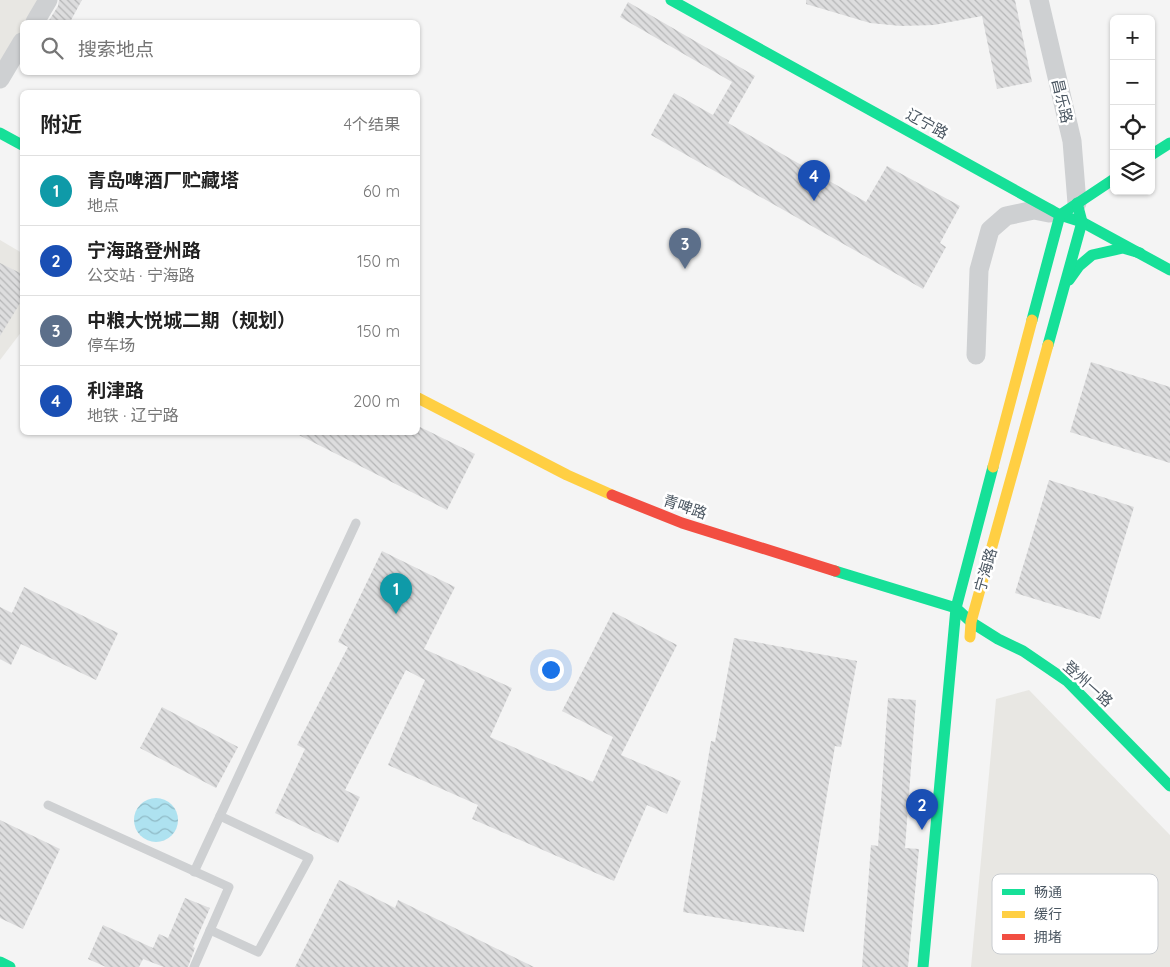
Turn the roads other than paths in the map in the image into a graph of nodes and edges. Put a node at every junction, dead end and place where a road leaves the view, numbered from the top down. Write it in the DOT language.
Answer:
graph roads {
  1 [pos="48,0"];
  2 [pos="671,0"];
  3 [pos="1039,0"];
  4 [pos="36,20"];
  5 [pos="20,45"];
  6 [pos="0,79"];
  7 [pos="0,133"];
  8 [pos="1170,143"];
  9 [pos="20,144"];
  10 [pos="1155,152"];
  11 [pos="1110,181"];
  12 [pos="1068,206"];
  13 [pos="1094,213"];
  14 [pos="1082,222"];
  15 [pos="1140,253"];
  16 [pos="1170,270"];
  17 [pos="1066,285"];
  18 [pos="976,356"];
  19 [pos="420,399"];
  20 [pos="356,524"];
  21 [pos="956,608"];
  22 [pos="971,622"];
  23 [pos="969,652"];
  24 [pos="1170,786"];
  25 [pos="48,805"];
  26 [pos="220,816"];
  27 [pos="194,872"];
  28 [pos="210,930"];
  29 [pos="0,962"];
  30 [pos="10,967"];
  31 [pos="194,967"];
  32 [pos="923,967"];
  1 -- 4 [label="street"];
  2 -- 12 [label="street, 辽宁路"];
  3 -- 12 [label="street, 昌乐路"];
  5 -- 6 [label="street"];
  7 -- 9 [label="street"];
  8 -- 10 [label="street"];
  11 -- 12 [label="street"];
  12 -- 13 [label="street, 辽宁路"];
  12 -- 14 [label="street, 宁海路"];
  12 -- 14 [label="street, 辽宁路"];
  12 -- 18 [label="street"];
  12 -- 21 [label="street, 宁海路"];
  14 -- 15 [label="street, 辽宁路"];
  14 -- 17 [label="street, 宁海路"];
  15 -- 16 [label="street, 辽宁路"];
  15 -- 17 [label="street"];
  17 -- 22 [label="street, 宁海路"];
  19 -- 21 [label="street, 青啤路"];
  20 -- 26 [label="lane"];
  21 -- 22 [label="street, 登州一路"];
  21 -- 32 [label="street, 宁海路"];
  22 -- 23 [label="street, 宁海路"];
  22 -- 24 [label="street, 登州一路"];
  25 -- 27 [label="lane"];
  26 -- 27 [label="lane"];
  26 -- 28 [label="lane"];
  27 -- 28 [label="lane"];
  28 -- 31 [label="lane"];
  29 -- 30 [label="street"];
}
